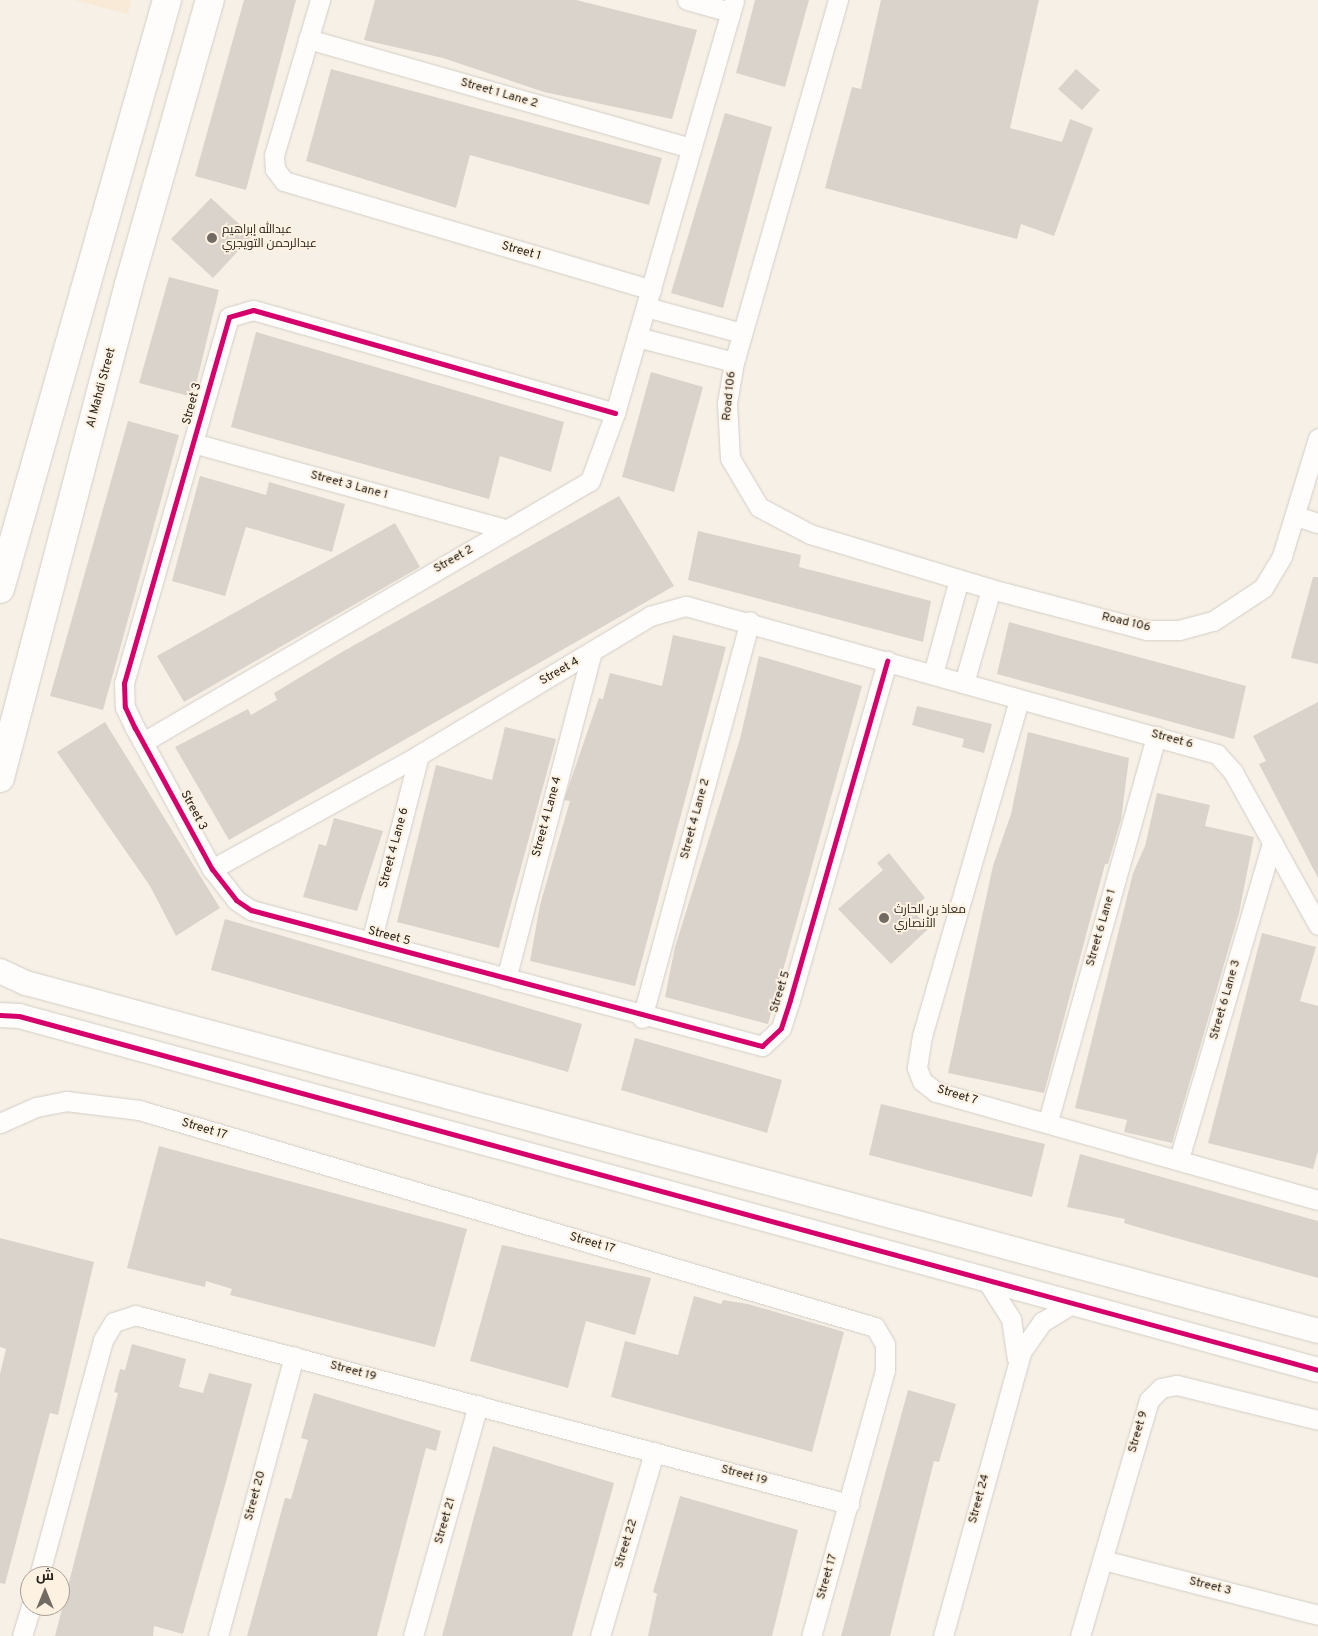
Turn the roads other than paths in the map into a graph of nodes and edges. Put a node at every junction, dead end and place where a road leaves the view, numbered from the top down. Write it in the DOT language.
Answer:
graph roads {
  1 [pos="167,0"];
  2 [pos="210,0"];
  3 [pos="320,0"];
  4 [pos="687,0"];
  5 [pos="838,0"];
  6 [pos="732,6"];
  7 [pos="308,39"];
  8 [pos="691,148"];
  9 [pos="118,178"];
  10 [pos="153,205"];
  11 [pos="96,246"];
  12 [pos="129,284"];
  13 [pos="649,298"];
  14 [pos="742,334"];
  15 [pos="637,337"];
  16 [pos="734,362"];
  17 [pos="615,413"];
  18 [pos="1318,438"];
  19 [pos="193,443"];
  20 [pos="1311,490"];
  21 [pos="1296,516"];
  22 [pos="1318,523"];
  23 [pos="506,529"];
  24 [pos="959,578"];
  25 [pos="0,589"];
  26 [pos="991,589"];
  27 [pos="750,621"];
  28 [pos="591,654"];
  29 [pos="887,661"];
  30 [pos="933,674"];
  31 [pos="964,683"];
  32 [pos="1018,700"];
  33 [pos="1156,736"];
  34 [pos="145,741"];
  35 [pos="419,755"];
  36 [pos="0,778"];
  37 [pos="1272,842"];
  38 [pos="212,869"];
  39 [pos="1318,925"];
  40 [pos="371,942"];
  41 [pos="0,971"];
  42 [pos="506,979"];
  43 [pos="0,1015"];
  44 [pos="642,1018"];
  45 [pos="1048,1121"];
  46 [pos="0,1123"];
  47 [pos="1179,1159"];
  48 [pos="1318,1200"];
  49 [pos="1014,1248"];
  50 [pos="888,1252"];
  51 [pos="987,1281"];
  52 [pos="1072,1304"];
  53 [pos="1318,1331"];
  54 [pos="294,1356"];
  55 [pos="1017,1363"];
  56 [pos="1318,1370"];
  57 [pos="478,1405"];
  58 [pos="1318,1420"];
  59 [pos="654,1452"];
  60 [pos="849,1504"];
  61 [pos="1102,1560"];
  62 [pos="42,1566"];
  63 [pos="1318,1614"];
  64 [pos="27,1616"];
  65 [pos="22,1636"];
  66 [pos="218,1636"];
  67 [pos="413,1636"];
  68 [pos="600,1636"];
  69 [pos="811,1636"];
  70 [pos="942,1636"];
  71 [pos="1080,1636"];
  1 -- 9 [label="main road"];
  2 -- 10 [label="main road, Al Mahdi Street"];
  3 -- 7 [label="street, Street 1"];
  4 -- 6 [label="street"];
  5 -- 14 [label="street, Road 106"];
  6 -- 8 [label="street"];
  7 -- 8 [label="street, Street 1 Lane 2"];
  7 -- 13 [label="street, Street 1"];
  8 -- 13 [label="street"];
  9 -- 10 [label="main road"];
  9 -- 11 [label="main road"];
  10 -- 12 [label="main road, Al Mahdi Street"];
  11 -- 12 [label="main road"];
  11 -- 25 [label="main road"];
  12 -- 36 [label="main road, Al Mahdi Street"];
  13 -- 14 [label="street"];
  13 -- 15 [label="street, Street 2"];
  14 -- 16 [label="street, Road 106"];
  15 -- 16 [label="street, Road 106"];
  15 -- 17 [label="street, Street 2"];
  16 -- 24 [label="street, Road 106"];
  17 -- 19 [label="street, Street 3"];
  17 -- 23 [label="street, Street 2"];
  18 -- 20 [label="street, Road 106"];
  19 -- 23 [label="street, Street 3 Lane 1"];
  19 -- 34 [label="street, Street 3"];
  20 -- 21 [label="street, Road 106"];
  21 -- 22 [label="street"];
  21 -- 26 [label="street, Road 106"];
  23 -- 34 [label="street, Street 2"];
  24 -- 26 [label="street, Road 106"];
  24 -- 30 [label="street"];
  26 -- 31 [label="street"];
  27 -- 28 [label="street, Street 4"];
  27 -- 29 [label="street, Street 4"];
  27 -- 44 [label="street, Street 4 Lane 2"];
  28 -- 35 [label="street, Street 4"];
  28 -- 42 [label="street, Street 4 Lane 4"];
  29 -- 30 [label="street, Street 4"];
  29 -- 44 [label="street, Street 5"];
  30 -- 31 [label="street, Street 6"];
  31 -- 32 [label="street, Street 6"];
  32 -- 33 [label="street, Street 6"];
  32 -- 45 [label="street, Street 7"];
  33 -- 37 [label="street, Street 6"];
  33 -- 45 [label="street, Street 6 Lane 1"];
  34 -- 38 [label="street, Street 3"];
  35 -- 38 [label="street, Street 4"];
  35 -- 40 [label="street, Street 4 Lane 6"];
  37 -- 39 [label="street, Street 6"];
  37 -- 47 [label="street, Street 6 Lane 3"];
  38 -- 40 [label="street, Street 5"];
  40 -- 42 [label="street, Street 5"];
  41 -- 49 [label="street"];
  42 -- 44 [label="street, Street 5"];
  43 -- 50 [label="street"];
  45 -- 47 [label="street, Street 7"];
  46 -- 60 [label="street, Street 17"];
  47 -- 48 [label="street, Street 7"];
  49 -- 50 [label="street"];
  49 -- 53 [label="street"];
  50 -- 51 [label="street"];
  51 -- 52 [label="street"];
  51 -- 55 [label="street, Street 24"];
  52 -- 55 [label="street, Street 24"];
  52 -- 56 [label="street"];
  54 -- 57 [label="street, Street 19"];
  54 -- 62 [label="street, Street 19"];
  54 -- 66 [label="street, Street 20"];
  55 -- 70 [label="street, Street 24"];
  57 -- 59 [label="street, Street 19"];
  57 -- 67 [label="street, Street 21"];
  58 -- 61 [label="street, Street 9"];
  59 -- 60 [label="street, Street 19"];
  59 -- 68 [label="street, Street 22"];
  60 -- 69 [label="street, Street 17"];
  61 -- 63 [label="street, Street 3"];
  61 -- 71 [label="street, Street 9"];
  64 -- 65 [label="street"];
}
